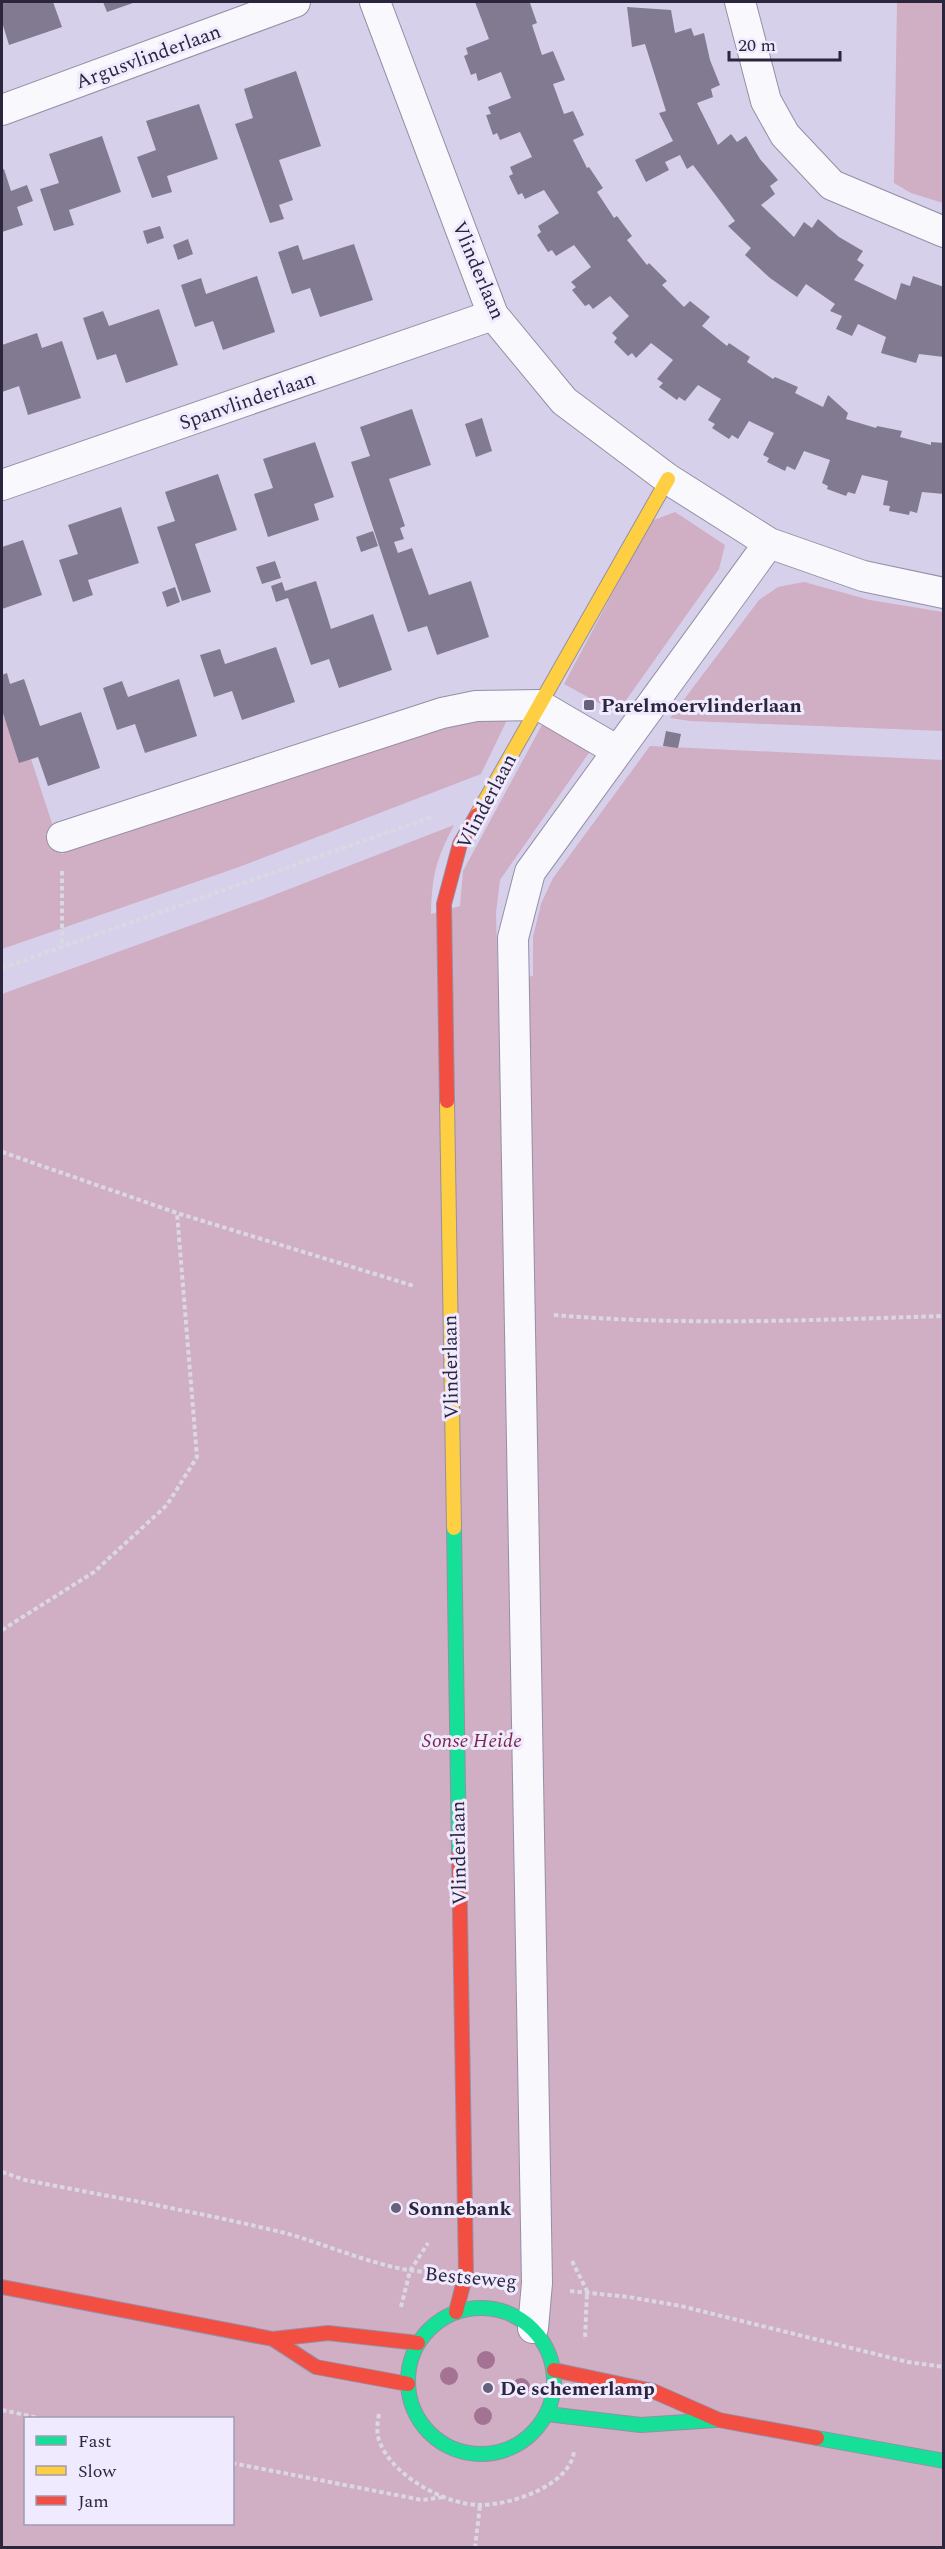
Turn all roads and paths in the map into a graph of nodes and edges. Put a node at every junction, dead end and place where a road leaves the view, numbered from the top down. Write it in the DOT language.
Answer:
graph roads {
  1 [pos="295,2"];
  2 [pos="375,2"];
  3 [pos="740,2"];
  4 [pos="2,110"];
  5 [pos="944,232"];
  6 [pos="493,315"];
  7 [pos="668,479"];
  8 [pos="2,485"];
  9 [pos="769,543"];
  10 [pos="944,593"];
  11 [pos="539,705"];
  12 [pos="616,750"];
  13 [pos="485,798"];
  14 [pos="62,837"];
  15 [pos="62,946"];
  16 [pos="2,968"];
  17 [pos="177,1213"];
  18 [pos="2,1630"];
  19 [pos="2,2172"];
  20 [pos="466,2273"];
  21 [pos="537,2283"];
  22 [pos="2,2287"];
  23 [pos="456,2312"];
  24 [pos="533,2328"];
  25 [pos="273,2339"];
  26 [pos="418,2343"];
  27 [pos="944,2367"];
  28 [pos="554,2370"];
  29 [pos="408,2384"];
  30 [pos="2,2410"];
  31 [pos="547,2414"];
  32 [pos="34,2417"];
  33 [pos="719,2420"];
  34 [pos="944,2461"];
  35 [pos="234,2463"];
  36 [pos="446,2497"];
  37 [pos="480,2505"];
  38 [pos="476,2547"];
  1 -- 4 [label="street, Argusvlinderlaan"];
  2 -- 6 [label="street, Vlinderlaan"];
  3 -- 5 [label="street"];
  6 -- 7 [label="street, Vlinderlaan"];
  6 -- 8 [label="street, Spanvlinderlaan"];
  7 -- 9 [label="street, Vlinderlaan"];
  7 -- 11 [label="street, Vlinderlaan"];
  9 -- 10 [label="street, Vlinderlaan"];
  9 -- 12 [label="street"];
  11 -- 12 [label="street"];
  11 -- 13 [label="street, Vlinderlaan"];
  11 -- 14 [label="street"];
  12 -- 21 [label="street"];
  13 -- 15 [label="path"];
  13 -- 20 [label="street, Vlinderlaan"];
  14 -- 15 [label="path"];
  15 -- 16 [label="path"];
  17 -- 18 [label="path"];
  19 -- 20 [label="path, Bestseweg"];
  20 -- 23 [label="street, Vlinderlaan"];
  21 -- 24 [label="street"];
  21 -- 27 [label="path, Bestseweg"];
  22 -- 25 [label="street"];
  23 -- 24 [label="street"];
  23 -- 26 [label="street"];
  24 -- 28 [label="street"];
  25 -- 26 [label="street"];
  25 -- 29 [label="street"];
  26 -- 29 [label="street"];
  28 -- 31 [label="street"];
  28 -- 33 [label="street"];
  29 -- 31 [label="street"];
  30 -- 32 [label="path"];
  31 -- 33 [label="street"];
  33 -- 34 [label="street"];
  35 -- 36 [label="path"];
  37 -- 38 [label="path"];
}
